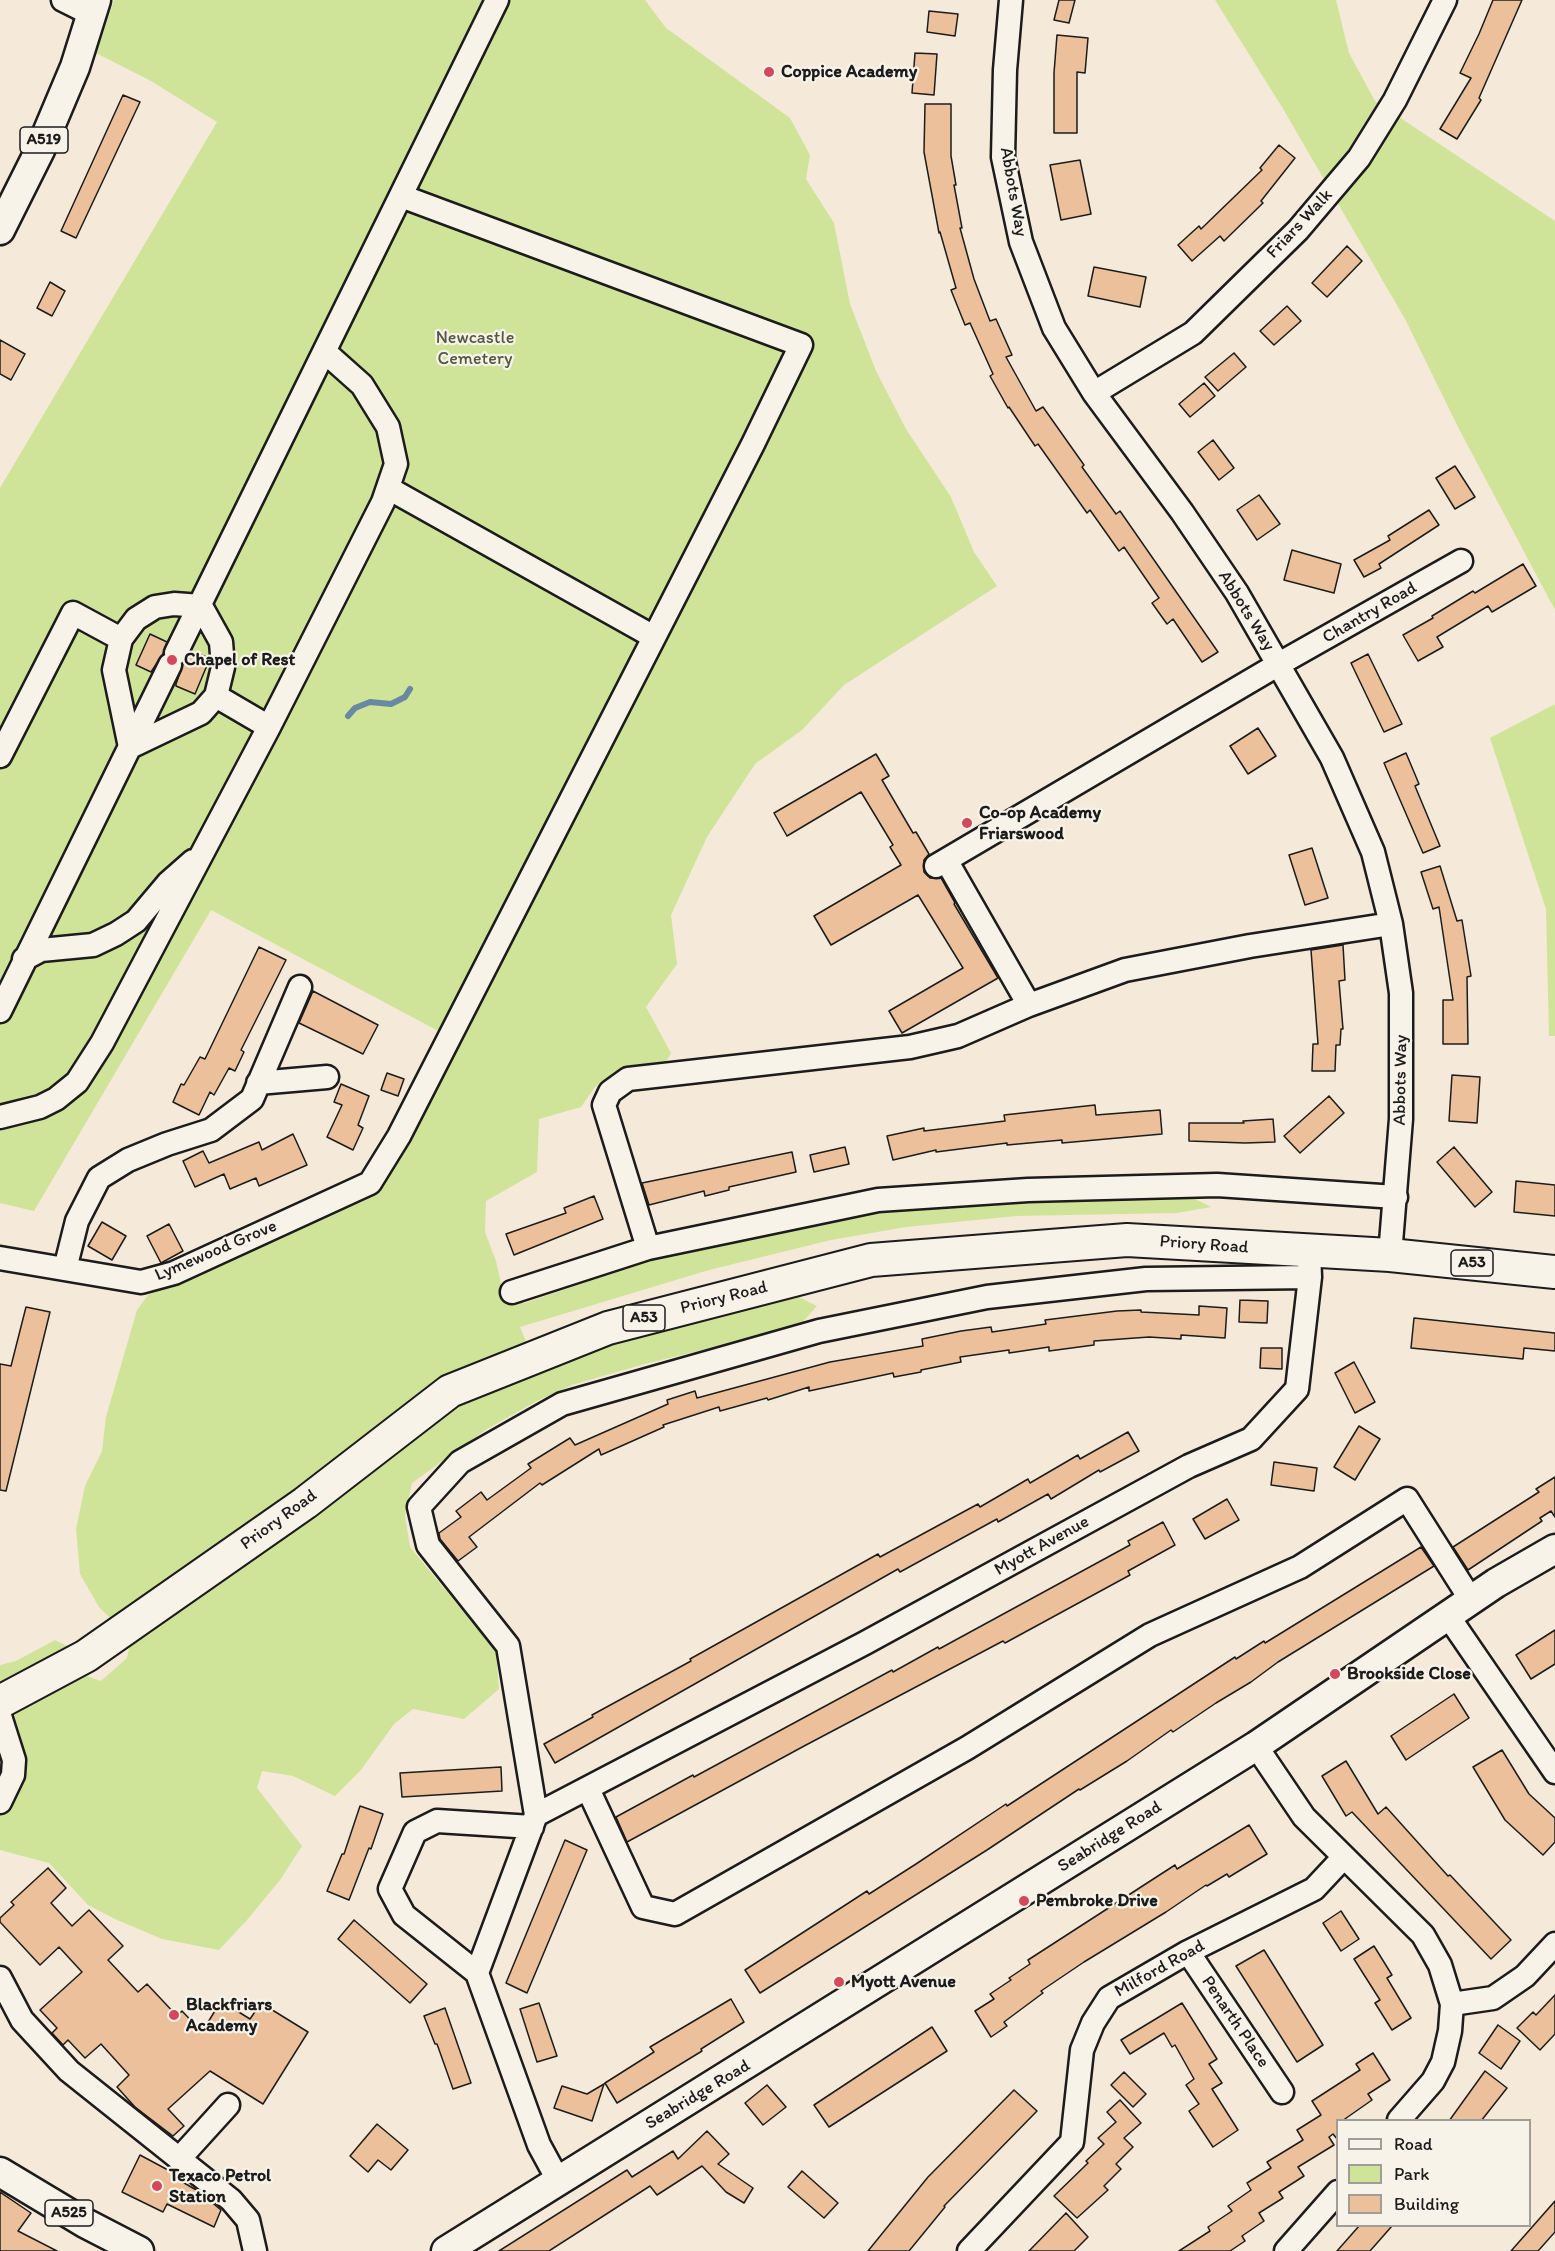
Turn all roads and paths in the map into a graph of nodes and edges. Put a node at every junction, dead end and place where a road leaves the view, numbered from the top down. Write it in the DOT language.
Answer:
graph roads {
  1 [pos="63,0"];
  2 [pos="497,0"];
  3 [pos="1011,0"];
  4 [pos="1445,0"];
  5 [pos="94,7"];
  6 [pos="401,196"];
  7 [pos="0,230"];
  8 [pos="325,352"];
  9 [pos="1094,393"];
  10 [pos="388,488"];
  11 [pos="1461,561"];
  12 [pos="201,606"];
  13 [pos="654,637"];
  14 [pos="121,639"];
  15 [pos="1279,664"];
  16 [pos="117,683"];
  17 [pos="216,696"];
  18 [pos="152,702"];
  19 [pos="186,721"];
  20 [pos="269,727"];
  21 [pos="130,747"];
  22 [pos="0,756"];
  23 [pos="203,852"];
  24 [pos="1391,924"];
  25 [pos="24,959"];
  26 [pos="300,987"];
  27 [pos="1029,1005"];
  28 [pos="0,1011"];
  29 [pos="327,1077"];
  30 [pos="258,1083"];
  31 [pos="0,1117"];
  32 [pos="1396,1197"];
  33 [pos="648,1248"];
  34 [pos="1390,1255"];
  35 [pos="0,1258"];
  36 [pos="1309,1264"];
  37 [pos="65,1269"];
  38 [pos="1555,1272"];
  39 [pos="512,1292"];
  40 [pos="1555,1549"];
  41 [pos="1460,1608"];
  42 [pos="0,1702"];
  43 [pos="0,1716"];
  44 [pos="1256,1746"];
  45 [pos="1555,1772"];
  46 [pos="588,1789"];
  47 [pos="0,1802"];
  48 [pos="534,1821"];
  49 [pos="1343,1858"];
  50 [pos="1555,1944"];
  51 [pos="1188,1952"];
  52 [pos="477,1974"];
  53 [pos="0,1978"];
  54 [pos="1452,2004"];
  55 [pos="1282,2092"];
  56 [pos="228,2105"];
  57 [pos="1401,2119"];
  58 [pos="179,2159"];
  59 [pos="0,2172"];
  60 [pos="558,2180"];
  61 [pos="1336,2194"];
  62 [pos="139,2251"];
  63 [pos="255,2251"];
  64 [pos="446,2251"];
  65 [pos="969,2251"];
  66 [pos="1286,2251"];
  1 -- 5 [label="street"];
  2 -- 6 [label="street"];
  3 -- 9 [label="street, Abbots Way"];
  4 -- 9 [label="street, Friars Walk"];
  5 -- 7 [label="main road, A519"];
  6 -- 8 [label="street"];
  6 -- 13 [label="street, Lymewood Grove"];
  8 -- 10 [label="street"];
  8 -- 12 [label="street"];
  9 -- 15 [label="street, Abbots Way"];
  10 -- 13 [label="street"];
  10 -- 20 [label="street"];
  11 -- 15 [label="street, Chantry Road"];
  12 -- 14 [label="street"];
  12 -- 17 [label="street"];
  12 -- 18 [label="street"];
  13 -- 37 [label="street, Lymewood Grove"];
  14 -- 16 [label="street"];
  14 -- 22 [label="street"];
  15 -- 24 [label="street, Abbots Way"];
  15 -- 27 [label="street, Chantry Road"];
  16 -- 18 [label="street"];
  16 -- 21 [label="street"];
  17 -- 19 [label="street"];
  17 -- 20 [label="street"];
  18 -- 19 [label="street"];
  18 -- 21 [label="street"];
  19 -- 21 [label="street"];
  20 -- 23 [label="street"];
  21 -- 25 [label="street"];
  23 -- 25 [label="street"];
  23 -- 31 [label="street"];
  24 -- 27 [label="street"];
  24 -- 32 [label="street, Abbots Way"];
  25 -- 28 [label="street"];
  26 -- 30 [label="street"];
  27 -- 33 [label="street"];
  29 -- 30 [label="street"];
  30 -- 37 [label="street"];
  32 -- 33 [label="street"];
  32 -- 34 [label="street, Abbots Way"];
  33 -- 39 [label="street"];
  34 -- 36 [label="highway, Priory Road / A53"];
  34 -- 38 [label="highway, Priory Road / A53"];
  35 -- 37 [label="street, Lymewood Grove"];
  36 -- 42 [label="highway, Priory Road / A53"];
  36 -- 46 [label="street, Myott Avenue"];
  36 -- 48 [label="street, Priory Road"];
  40 -- 41 [label="main road, Seabridge Road"];
  41 -- 44 [label="main road, Seabridge Road"];
  41 -- 45 [label="street"];
  41 -- 46 [label="street"];
  43 -- 47 [label="street"];
  44 -- 49 [label="street"];
  44 -- 60 [label="main road, Seabridge Road"];
  46 -- 48 [label="street, Myott Avenue"];
  48 -- 52 [label="street"];
  48 -- 52 [label="street"];
  49 -- 51 [label="street, Milford Road"];
  49 -- 54 [label="street"];
  50 -- 54 [label="street"];
  51 -- 55 [label="street, Penarth Place"];
  51 -- 65 [label="street, Milford Road"];
  52 -- 60 [label="street"];
  53 -- 58 [label="street"];
  54 -- 57 [label="street"];
  56 -- 58 [label="street"];
  58 -- 63 [label="street"];
  59 -- 62 [label="main road, A525"];
  60 -- 64 [label="main road, Seabridge Road"];
  61 -- 66 [label="street"];
}
